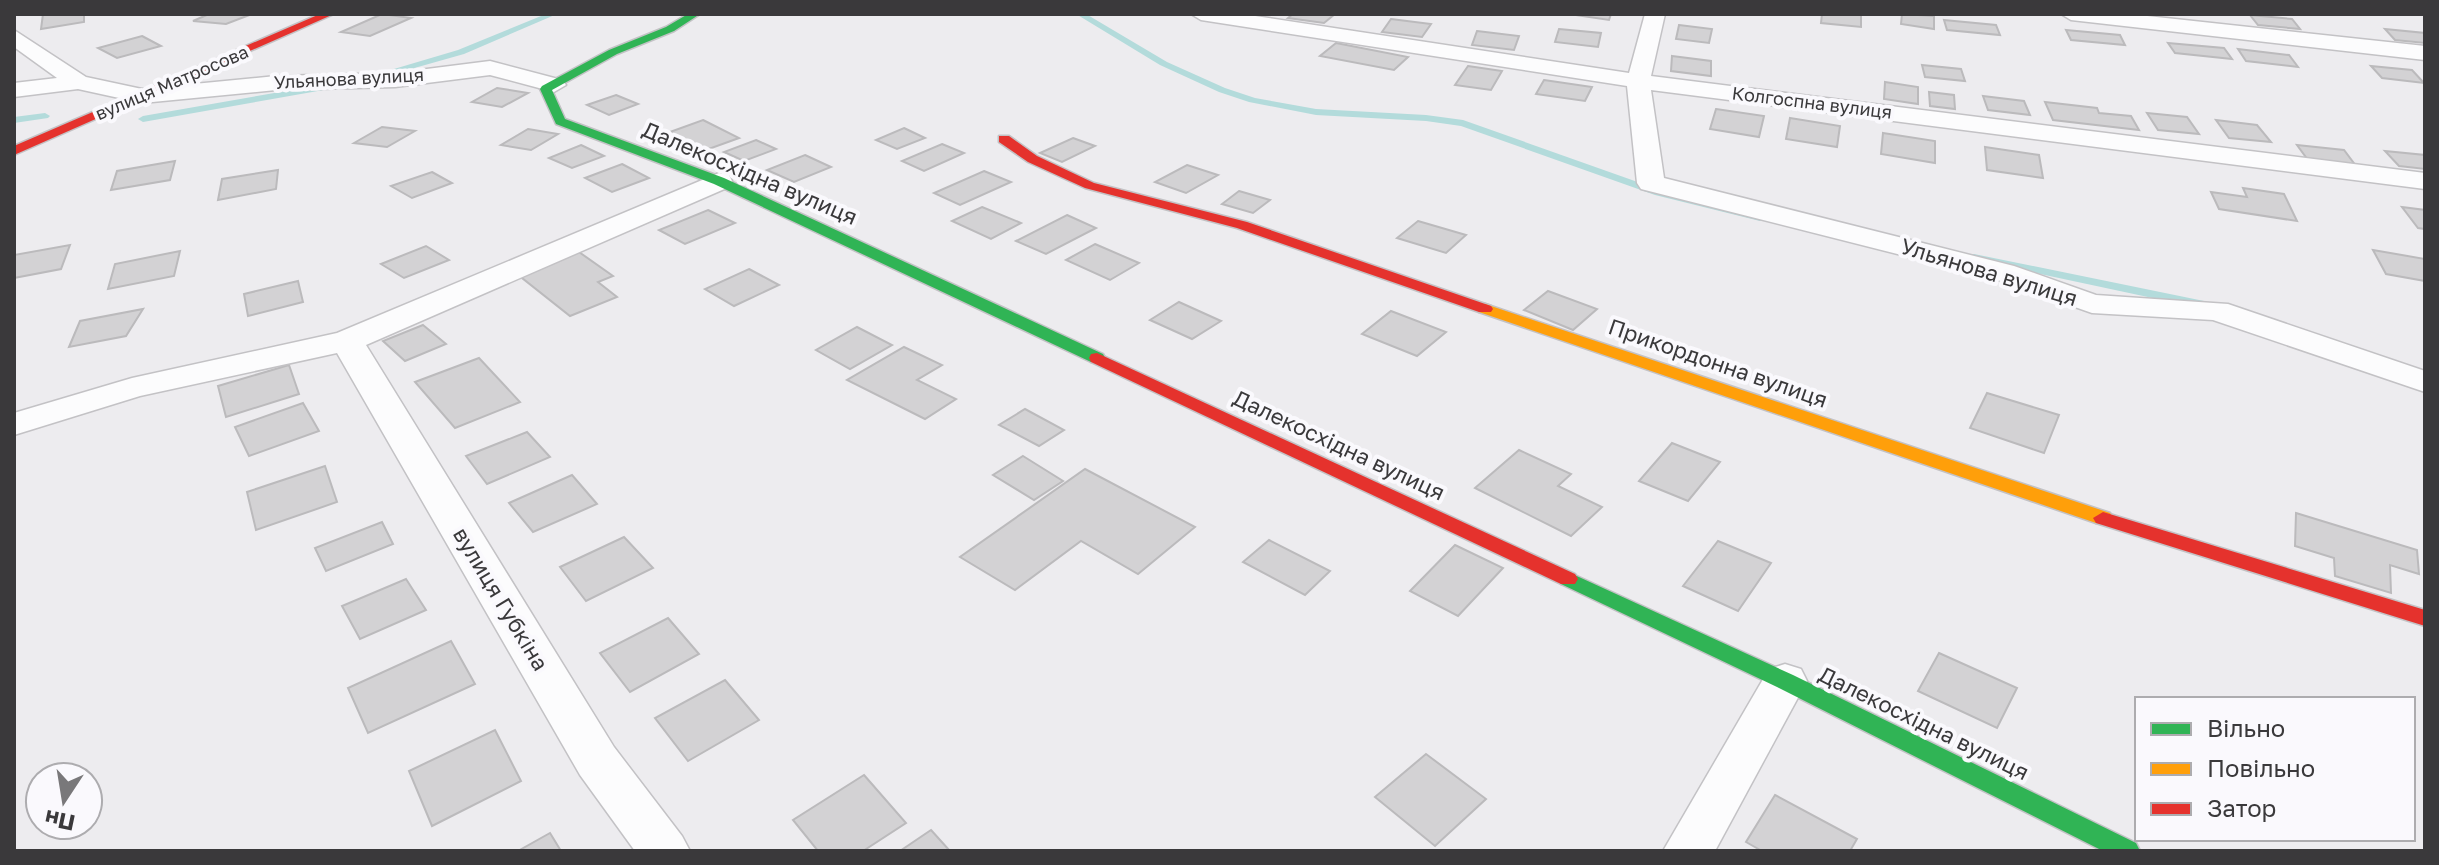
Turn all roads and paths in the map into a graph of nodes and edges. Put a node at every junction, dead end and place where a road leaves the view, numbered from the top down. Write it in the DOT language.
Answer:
graph roads {
  1 [pos="329,14"];
  2 [pos="695,14"];
  3 [pos="1201,14"];
  4 [pos="1655,14"];
  5 [pos="2071,14"];
  6 [pos="14,37"];
  7 [pos="2425,53"];
  8 [pos="1638,81"];
  9 [pos="78,82"];
  10 [pos="554,85"];
  11 [pos="14,90"];
  12 [pos="142,96"];
  13 [pos="1004,139"];
  14 [pos="14,151"];
  15 [pos="719,181"];
  16 [pos="2425,181"];
  17 [pos="347,341"];
  18 [pos="2425,382"];
  19 [pos="14,424"];
  20 [pos="2425,618"];
  21 [pos="1785,681"];
  22 [pos="664,851"];
  23 [pos="1689,851"];
  24 [pos="2127,851"];
  1 -- 12 [label="street, вулиця Матросова"];
  2 -- 10 [label="street"];
  3 -- 8 [label="street, Колгоспна вулиця"];
  4 -- 8 [label="street"];
  5 -- 7 [label="street"];
  6 -- 9 [label="street"];
  8 -- 16 [label="street, Колгоспна вулиця"];
  8 -- 18 [label="street, Ульянова вулиця"];
  9 -- 11 [label="street"];
  9 -- 12 [label="street, Ульянова вулиця"];
  10 -- 12 [label="street, Ульянова вулиця"];
  10 -- 15 [label="street, Далекосхідна вулиця"];
  12 -- 14 [label="street, вулиця Матросова"];
  13 -- 20 [label="street, Прикордонна вулиця"];
  15 -- 17 [label="street"];
  15 -- 21 [label="street, Далекосхідна вулиця"];
  17 -- 19 [label="street"];
  17 -- 22 [label="street, вулиця Губкіна"];
  21 -- 23 [label="street"];
  21 -- 24 [label="street, Далекосхідна вулиця"];
}
